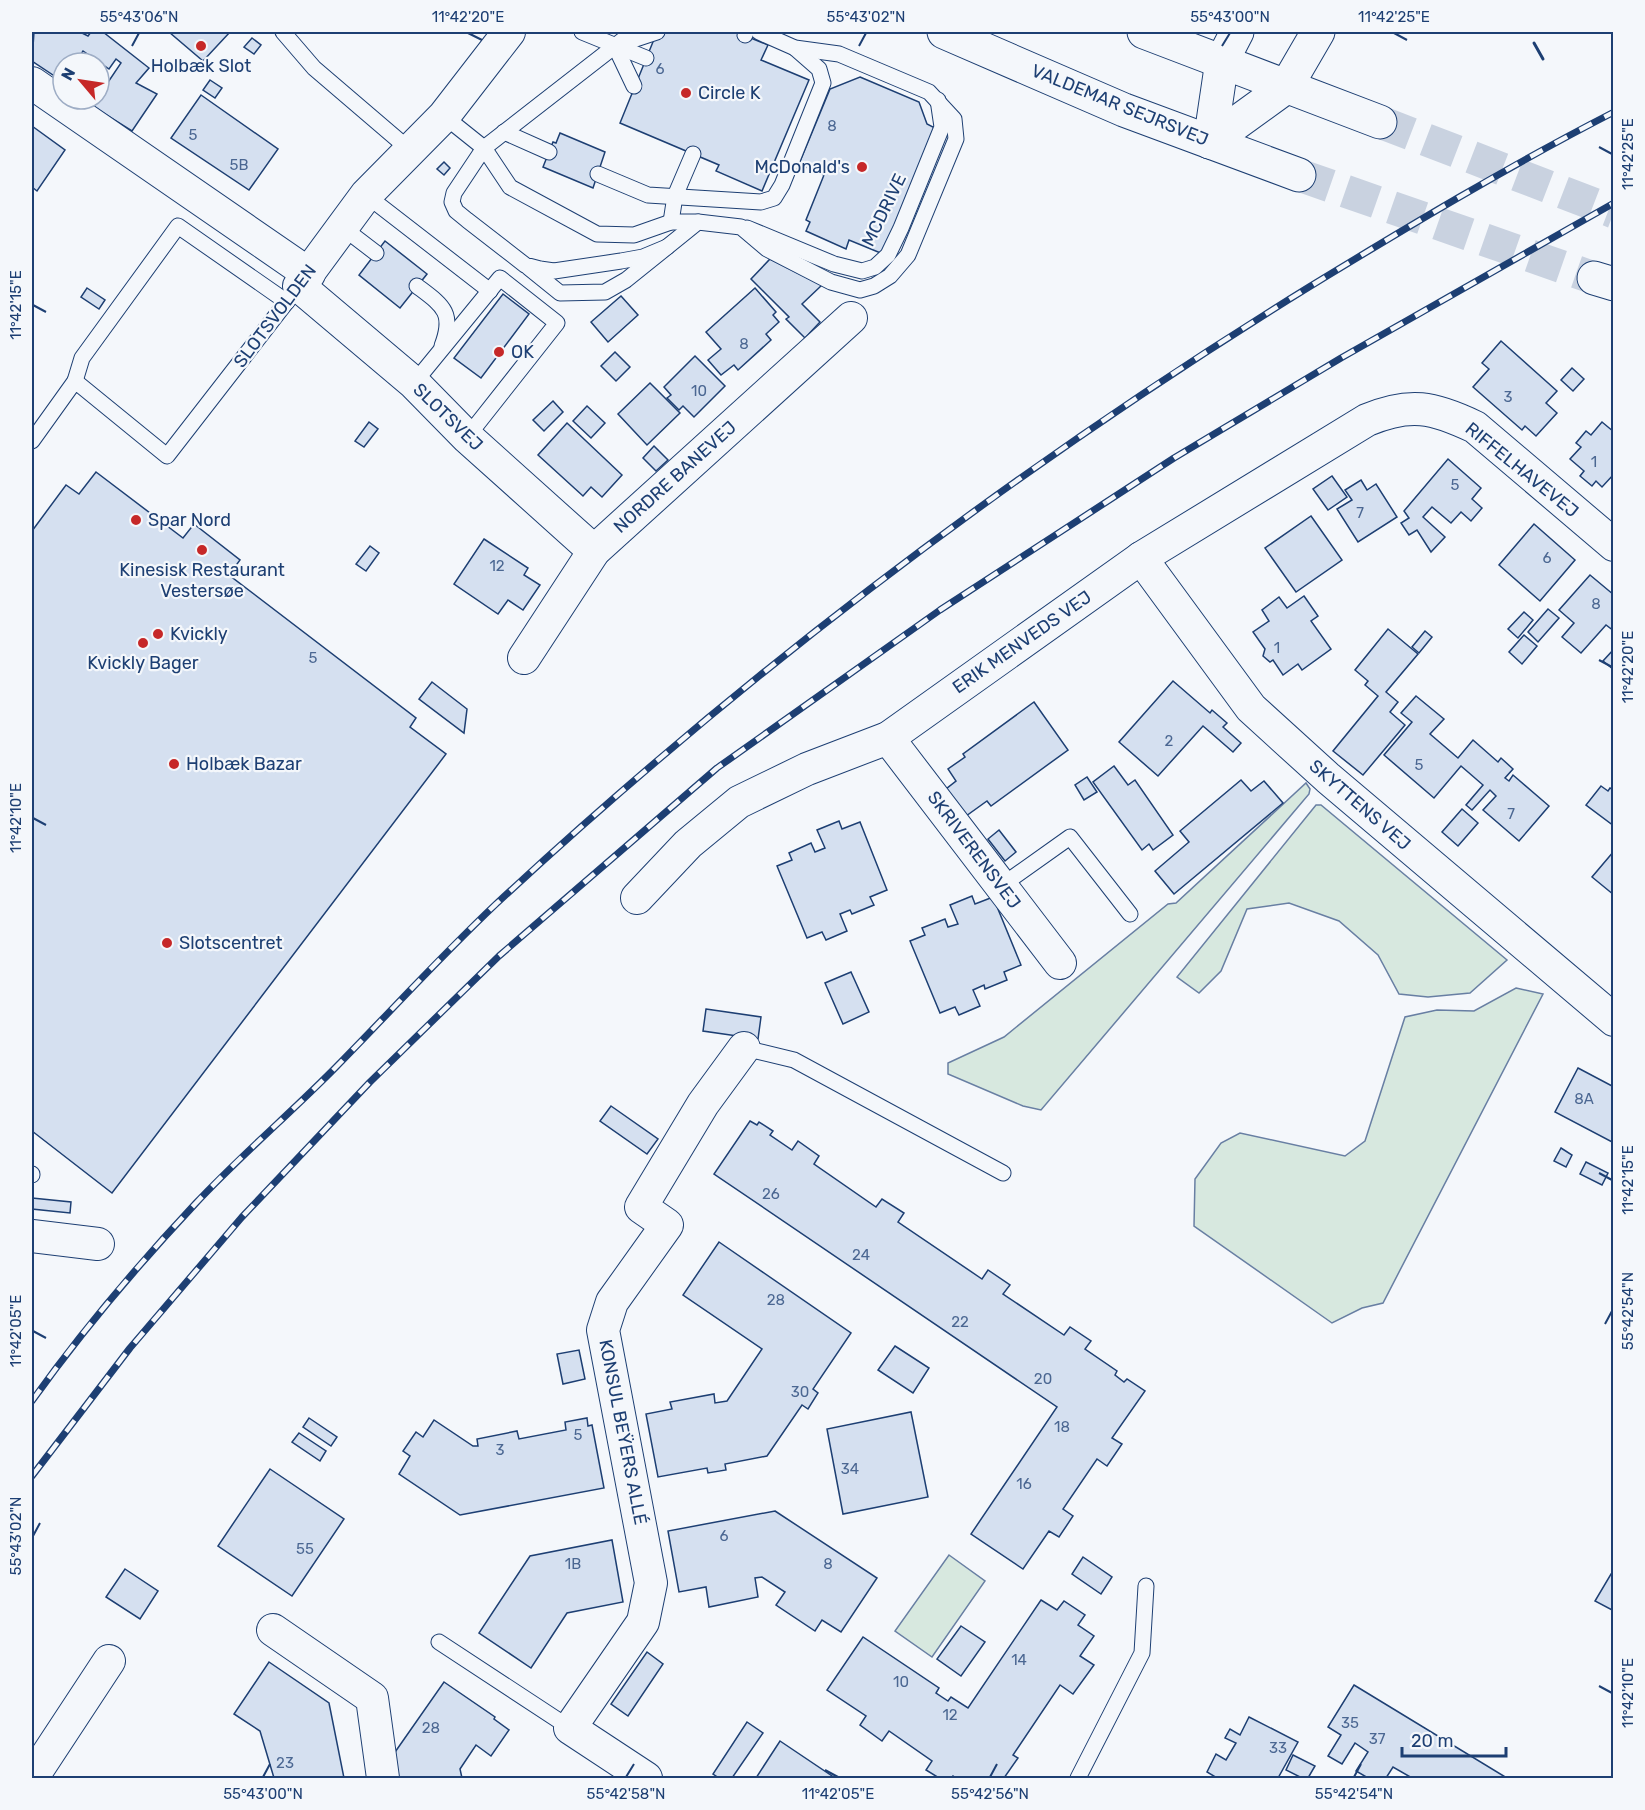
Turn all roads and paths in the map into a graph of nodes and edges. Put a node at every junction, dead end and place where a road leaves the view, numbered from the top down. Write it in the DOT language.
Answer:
graph roads {
  1 [pos="283,32"];
  2 [pos="509,32"];
  3 [pos="582,32"];
  4 [pos="633,32"];
  5 [pos="657,32"];
  6 [pos="944,32"];
  7 [pos="1144,32"];
  8 [pos="1237,32"];
  9 [pos="1318,32"];
  10 [pos="750,33"];
  11 [pos="777,35"];
  12 [pos="615,46"];
  13 [pos="795,48"];
  14 [pos="646,58"];
  15 [pos="1222,61"];
  16 [pos="32,83"];
  17 [pos="634,86"];
  18 [pos="1286,87"];
  19 [pos="444,116"];
  20 [pos="1380,122"];
  21 [pos="504,132"];
  22 [pos="1210,142"];
  23 [pos="484,148"];
  24 [pos="411,151"];
  25 [pos="549,152"];
  26 [pos="693,154"];
  27 [pos="598,174"];
  28 [pos="1299,175"];
  29 [pos="366,195"];
  30 [pos="675,196"];
  31 [pos="671,222"];
  32 [pos="698,222"];
  33 [pos="342,227"];
  34 [pos="667,247"];
  35 [pos="376,253"];
  36 [pos="525,265"];
  37 [pos="417,286"];
  38 [pos="298,287"];
  39 [pos="490,291"];
  40 [pos="851,318"];
  41 [pos="436,356"];
  42 [pos="75,381"];
  43 [pos="414,383"];
  44 [pos="1423,407"];
  45 [pos="467,437"];
  46 [pos="32,441"];
  47 [pos="1614,545"];
  48 [pos="594,551"];
  49 [pos="1141,558"];
  50 [pos="524,658"];
  51 [pos="888,738"];
  52 [pos="1002,886"];
  53 [pos="637,898"];
  54 [pos="1130,914"];
  55 [pos="1060,963"];
  56 [pos="1614,1020"];
  57 [pos="744,1048"];
  58 [pos="1003,1173"];
  59 [pos="32,1236"];
  60 [pos="99,1245"];
  61 [pos="1146,1586"];
  62 [pos="273,1630"];
  63 [pos="439,1642"];
  64 [pos="109,1661"];
  65 [pos="570,1728"];
  66 [pos="32,1778"];
  67 [pos="383,1779"];
  68 [pos="646,1779"];
  69 [pos="1078,1779"];
  1 -- 24 [label="lane"];
  2 -- 19 [label="street, SLOTSVOLDEN"];
  3 -- 12 [label="lane"];
  4 -- 12 [label="lane"];
  5 -- 12 [label="lane"];
  6 -- 22 [label="main road, VALDEMAR SEJRSVEJ"];
  7 -- 15 [label="main road"];
  8 -- 15 [label="main road"];
  9 -- 18 [label="main road"];
  10 -- 11 [label="lane"];
  11 -- 13 [label="lane"];
  12 -- 14 [label="lane"];
  12 -- 17 [label="lane"];
  12 -- 21 [label="lane"];
  13 -- 30 [label="lane"];
  13 -- 32 [label="lane, MCDRIVE"];
  15 -- 18 [label="main road"];
  15 -- 22 [label="main road"];
  16 -- 38 [label="street, SLOTSVEJ"];
  18 -- 20 [label="main road"];
  18 -- 22 [label="main road"];
  19 -- 23 [label="lane, MCDRIVE"];
  19 -- 24 [label="street, SLOTSVOLDEN"];
  21 -- 23 [label="lane"];
  21 -- 25 [label="lane"];
  22 -- 28 [label="main road, VALDEMAR SEJRSVEJ"];
  23 -- 31 [label="lane, MCDRIVE"];
  23 -- 36 [label="lane"];
  24 -- 29 [label="street, SLOTSVOLDEN"];
  26 -- 30 [label="lane"];
  27 -- 30 [label="lane"];
  29 -- 33 [label="street, SLOTSVOLDEN"];
  29 -- 39 [label="lane"];
  30 -- 31 [label="lane"];
  31 -- 32 [label="lane, MCDRIVE"];
  32 -- 34 [label="lane"];
  33 -- 35 [label="lane"];
  33 -- 38 [label="street, SLOTSVOLDEN"];
  34 -- 36 [label="lane"];
  34 -- 36 [label="lane"];
  37 -- 41 [label="lane"];
  38 -- 42 [label="lane"];
  38 -- 42 [label="lane, SLOTSVOLDEN"];
  38 -- 43 [label="street, SLOTSVEJ"];
  39 -- 41 [label="lane"];
  39 -- 45 [label="lane"];
  40 -- 48 [label="street, NORDRE BANEVEJ"];
  41 -- 43 [label="lane"];
  42 -- 46 [label="lane"];
  43 -- 45 [label="street, SLOTSVEJ"];
  44 -- 47 [label="street, RIFFELHAVEVEJ"];
  44 -- 49 [label="street, ERIK MENVEDS VEJ"];
  45 -- 48 [label="street, SLOTSVEJ"];
  48 -- 50 [label="street, NORDRE BANEVEJ"];
  49 -- 51 [label="street, ERIK MENVEDS VEJ"];
  49 -- 56 [label="street, SKYTTENS VEJ"];
  51 -- 52 [label="street, SKRIVERENSVEJ"];
  51 -- 53 [label="street, ERIK MENVEDS VEJ"];
  52 -- 54 [label="lane"];
  52 -- 55 [label="street, SKRIVERENSVEJ"];
  57 -- 58 [label="lane, KONSUL BEŸERS ALLÉ"];
  57 -- 65 [label="street, KONSUL BEŸERS ALLÉ"];
  59 -- 60 [label="street"];
  61 -- 69 [label="lane"];
  62 -- 67 [label="street"];
  63 -- 65 [label="lane"];
  64 -- 66 [label="street"];
  65 -- 68 [label="street"];
}
